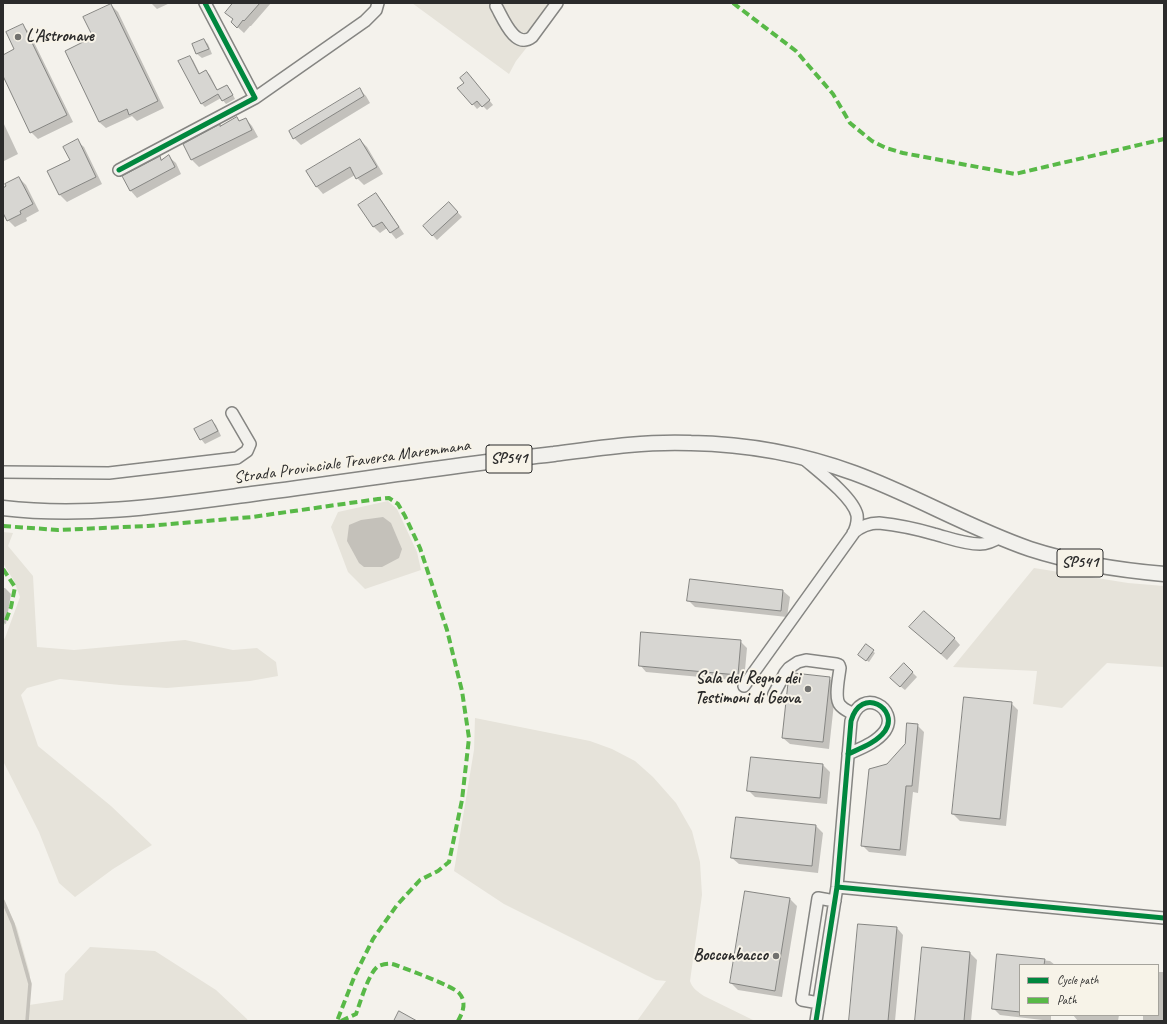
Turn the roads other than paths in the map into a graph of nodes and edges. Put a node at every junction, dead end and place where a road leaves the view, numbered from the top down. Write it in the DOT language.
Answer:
graph roads {
  1 [pos="205,3"];
  2 [pos="378,3"];
  3 [pos="557,3"];
  4 [pos="496,6"];
  5 [pos="255,98"];
  6 [pos="119,170"];
  7 [pos="232,413"];
  8 [pos="802,458"];
  9 [pos="3,472"];
  10 [pos="3,508"];
  11 [pos="853,534"];
  12 [pos="1000,537"];
  13 [pos="1164,574"];
  14 [pos="744,686"];
  15 [pos="774,694"];
  16 [pos="853,714"];
  17 [pos="848,754"];
  18 [pos="837,887"];
  19 [pos="835,901"];
  20 [pos="1164,918"];
  21 [pos="819,1002"];
  22 [pos="816,1021"];
  1 -- 5 [label="street"];
  2 -- 5 [label="street"];
  3 -- 4 [label="street"];
  5 -- 6 [label="street"];
  7 -- 9 [label="street"];
  8 -- 10 [label="main road, Strada Provinciale Traversa Maremmana / SP541"];
  8 -- 11 [label="street"];
  8 -- 12 [label="main road, Strada Provinciale Traversa Maremmana / SP541"];
  11 -- 12 [label="street"];
  11 -- 14 [label="street"];
  12 -- 13 [label="main road, Strada Provinciale Traversa Maremmana / SP541"];
  15 -- 16 [label="street"];
  16 -- 17 [label="street"];
  16 -- 17 [label="street"];
  17 -- 18 [label="street"];
  18 -- 19 [label="street"];
  18 -- 20 [label="street"];
  19 -- 21 [label="street"];
  19 -- 21 [label="street"];
  21 -- 22 [label="street"];
}
